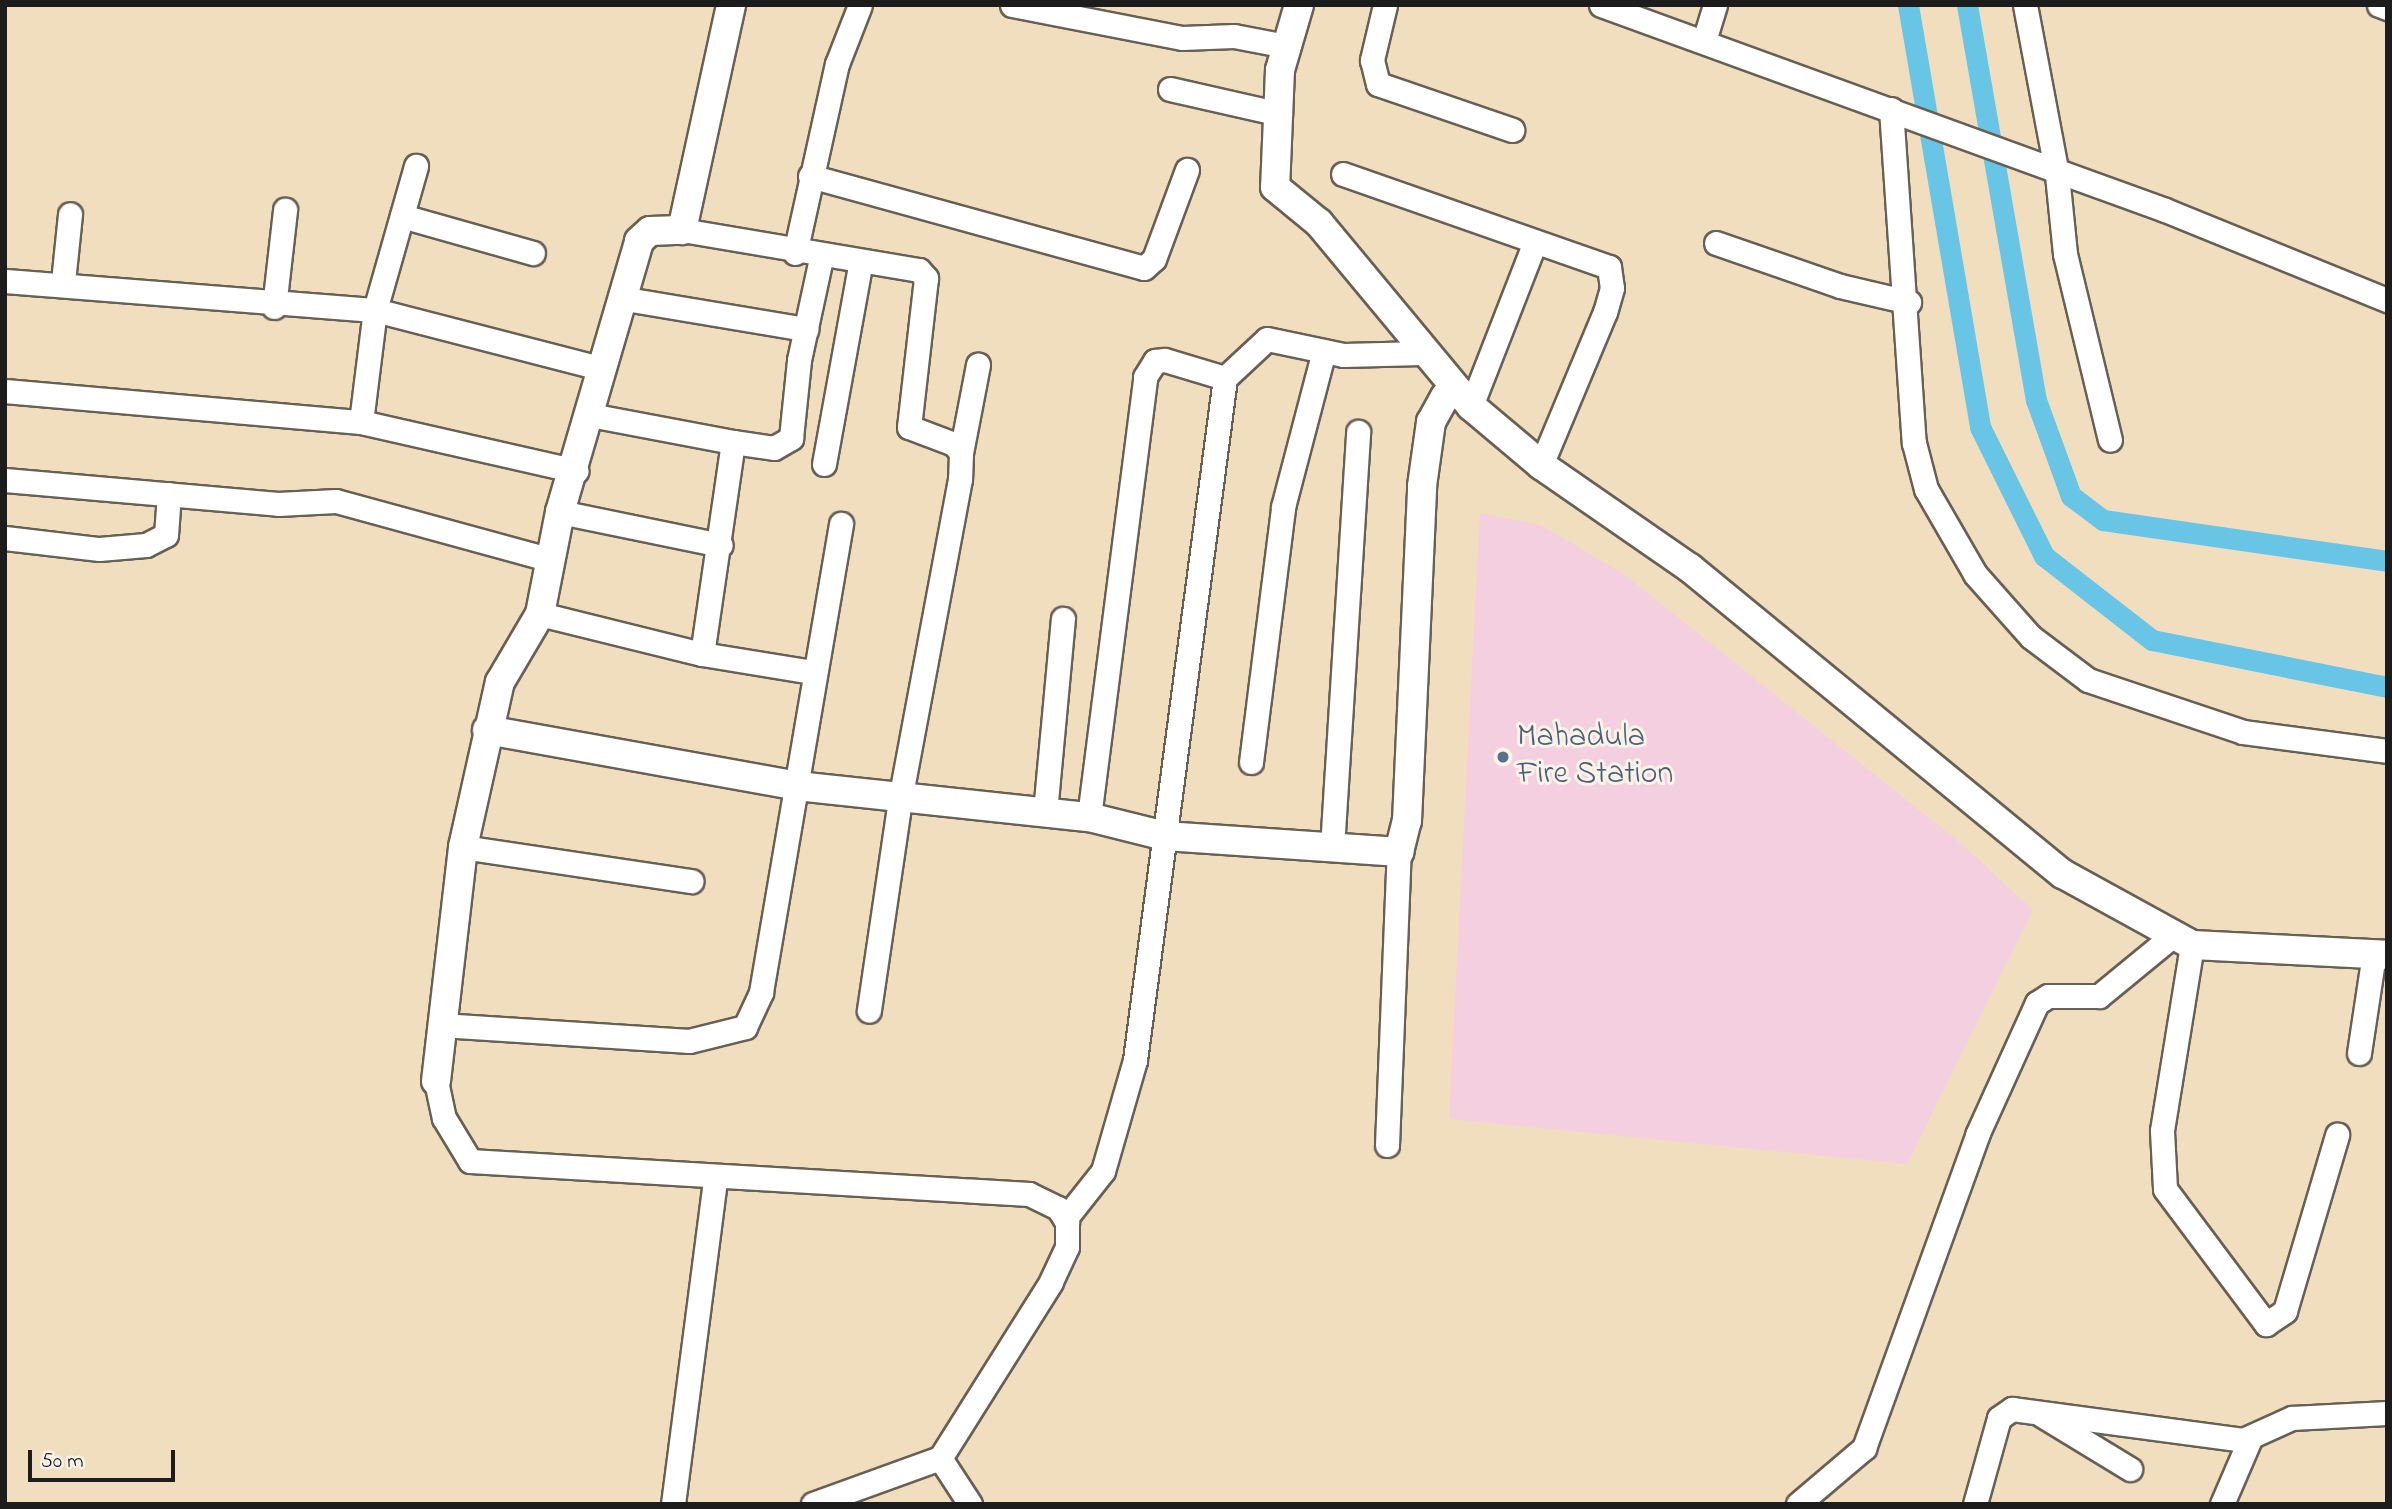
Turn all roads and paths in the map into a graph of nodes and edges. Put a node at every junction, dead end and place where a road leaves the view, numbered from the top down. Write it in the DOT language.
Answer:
graph roads {
  1 [pos="731,5"];
  2 [pos="860,5"];
  3 [pos="1012,5"];
  4 [pos="1299,5"];
  5 [pos="1385,5"];
  6 [pos="1601,5"];
  7 [pos="1715,5"];
  8 [pos="2025,5"];
  9 [pos="2379,5"];
  10 [pos="2387,8"];
  11 [pos="1055,9"];
  12 [pos="1704,41"];
  13 [pos="1286,47"];
  14 [pos="1170,89"];
  15 [pos="1900,112"];
  16 [pos="1280,114"];
  17 [pos="1512,130"];
  18 [pos="416,166"];
  19 [pos="1187,170"];
  20 [pos="1343,174"];
  21 [pos="2057,175"];
  22 [pos="810,176"];
  23 [pos="285,209"];
  24 [pos="71,214"];
  25 [pos="402,216"];
  26 [pos="682,230"];
  27 [pos="1535,242"];
  28 [pos="1716,243"];
  29 [pos="533,253"];
  30 [pos="795,253"];
  31 [pos="821,258"];
  32 [pos="860,265"];
  33 [pos="5,281"];
  34 [pos="62,282"];
  35 [pos="620,298"];
  36 [pos="2387,300"];
  37 [pos="1909,302"];
  38 [pos="274,307"];
  39 [pos="375,310"];
  40 [pos="806,329"];
  41 [pos="1324,351"];
  42 [pos="1422,353"];
  43 [pos="978,365"];
  44 [pos="600,368"];
  45 [pos="1225,379"];
  46 [pos="5,391"];
  47 [pos="1465,399"];
  48 [pos="590,415"];
  49 [pos="361,422"];
  50 [pos="1358,432"];
  51 [pos="2110,440"];
  52 [pos="733,442"];
  53 [pos="961,453"];
  54 [pos="824,464"];
  55 [pos="1541,465"];
  56 [pos="576,471"];
  57 [pos="5,480"];
  58 [pos="169,494"];
  59 [pos="560,512"];
  60 [pos="841,524"];
  61 [pos="5,538"];
  62 [pos="721,544"];
  63 [pos="551,561"];
  64 [pos="540,614"];
  65 [pos="1063,619"];
  66 [pos="702,654"];
  67 [pos="812,672"];
  68 [pos="487,730"];
  69 [pos="2387,751"];
  70 [pos="1251,762"];
  71 [pos="797,786"];
  72 [pos="901,793"];
  73 [pos="1045,812"];
  74 [pos="1089,817"];
  75 [pos="1165,836"];
  76 [pos="463,847"];
  77 [pos="1332,848"];
  78 [pos="1399,852"];
  79 [pos="691,881"];
  80 [pos="2182,940"];
  81 [pos="2380,955"];
  82 [pos="869,1011"];
  83 [pos="441,1025"];
  84 [pos="2359,1053"];
  85 [pos="436,1081"];
  86 [pos="2337,1135"];
  87 [pos="1387,1145"];
  88 [pos="715,1179"];
  89 [pos="1065,1219"];
  90 [pos="2035,1411"];
  91 [pos="2387,1413"];
  92 [pos="2250,1439"];
  93 [pos="940,1458"];
  94 [pos="2130,1469"];
  95 [pos="673,1504"];
  96 [pos="813,1504"];
  97 [pos="970,1504"];
  98 [pos="1798,1504"];
  99 [pos="1975,1504"];
  100 [pos="2222,1504"];
  1 -- 26 [label="street"];
  2 -- 22 [label="street"];
  3 -- 11 [label="street"];
  4 -- 13 [label="street"];
  5 -- 17 [label="street"];
  6 -- 12 [label="street"];
  7 -- 12 [label="street"];
  8 -- 21 [label="street"];
  9 -- 10 [label="street"];
  11 -- 13 [label="street"];
  12 -- 15 [label="street"];
  13 -- 16 [label="street"];
  14 -- 16 [label="street"];
  15 -- 21 [label="street"];
  15 -- 37 [label="street"];
  16 -- 42 [label="street"];
  18 -- 25 [label="street"];
  19 -- 22 [label="street"];
  20 -- 27 [label="street"];
  21 -- 36 [label="street"];
  21 -- 51 [label="street"];
  22 -- 30 [label="street"];
  23 -- 38 [label="street"];
  24 -- 34 [label="street"];
  25 -- 29 [label="street"];
  25 -- 39 [label="street"];
  26 -- 30 [label="street"];
  26 -- 35 [label="street"];
  27 -- 47 [label="street"];
  27 -- 55 [label="street"];
  28 -- 37 [label="street"];
  30 -- 31 [label="street"];
  31 -- 32 [label="street"];
  31 -- 40 [label="street"];
  32 -- 53 [label="street"];
  32 -- 54 [label="street"];
  33 -- 34 [label="street"];
  34 -- 38 [label="street"];
  35 -- 40 [label="street"];
  35 -- 44 [label="street"];
  37 -- 69 [label="street"];
  38 -- 39 [label="street"];
  39 -- 44 [label="street"];
  39 -- 49 [label="street"];
  40 -- 52 [label="street"];
  41 -- 42 [label="street"];
  41 -- 45 [label="street"];
  41 -- 70 [label="street"];
  42 -- 47 [label="street"];
  43 -- 53 [label="street"];
  44 -- 48 [label="street"];
  45 -- 74 [label="street"];
  45 -- 75 [label="street"];
  46 -- 49 [label="street"];
  47 -- 55 [label="street"];
  47 -- 78 [label="street"];
  48 -- 52 [label="street"];
  48 -- 56 [label="street"];
  49 -- 56 [label="street"];
  50 -- 77 [label="street"];
  52 -- 62 [label="street"];
  53 -- 72 [label="street"];
  55 -- 80 [label="street"];
  56 -- 59 [label="street"];
  57 -- 58 [label="street"];
  58 -- 61 [label="street"];
  58 -- 63 [label="street"];
  59 -- 62 [label="street"];
  59 -- 63 [label="street"];
  60 -- 67 [label="street"];
  62 -- 66 [label="street"];
  63 -- 64 [label="street"];
  64 -- 66 [label="street"];
  64 -- 68 [label="street"];
  65 -- 73 [label="street"];
  66 -- 67 [label="street"];
  67 -- 71 [label="street"];
  68 -- 71 [label="street"];
  68 -- 76 [label="street"];
  71 -- 72 [label="street"];
  71 -- 83 [label="street"];
  72 -- 73 [label="street"];
  72 -- 82 [label="street"];
  73 -- 74 [label="street"];
  74 -- 75 [label="street"];
  75 -- 77 [label="street"];
  75 -- 89 [label="street"];
  76 -- 79 [label="street"];
  76 -- 83 [label="street"];
  77 -- 78 [label="street"];
  78 -- 87 [label="street"];
  80 -- 81 [label="street"];
  80 -- 86 [label="street"];
  80 -- 98 [label="street"];
  81 -- 84 [label="street"];
  83 -- 85 [label="street"];
  85 -- 88 [label="street"];
  88 -- 89 [label="street"];
  88 -- 95 [label="street"];
  89 -- 93 [label="street"];
  90 -- 92 [label="street"];
  90 -- 94 [label="street"];
  90 -- 99 [label="street"];
  91 -- 92 [label="street"];
  92 -- 100 [label="street"];
  93 -- 96 [label="street"];
  93 -- 97 [label="street"];
}
